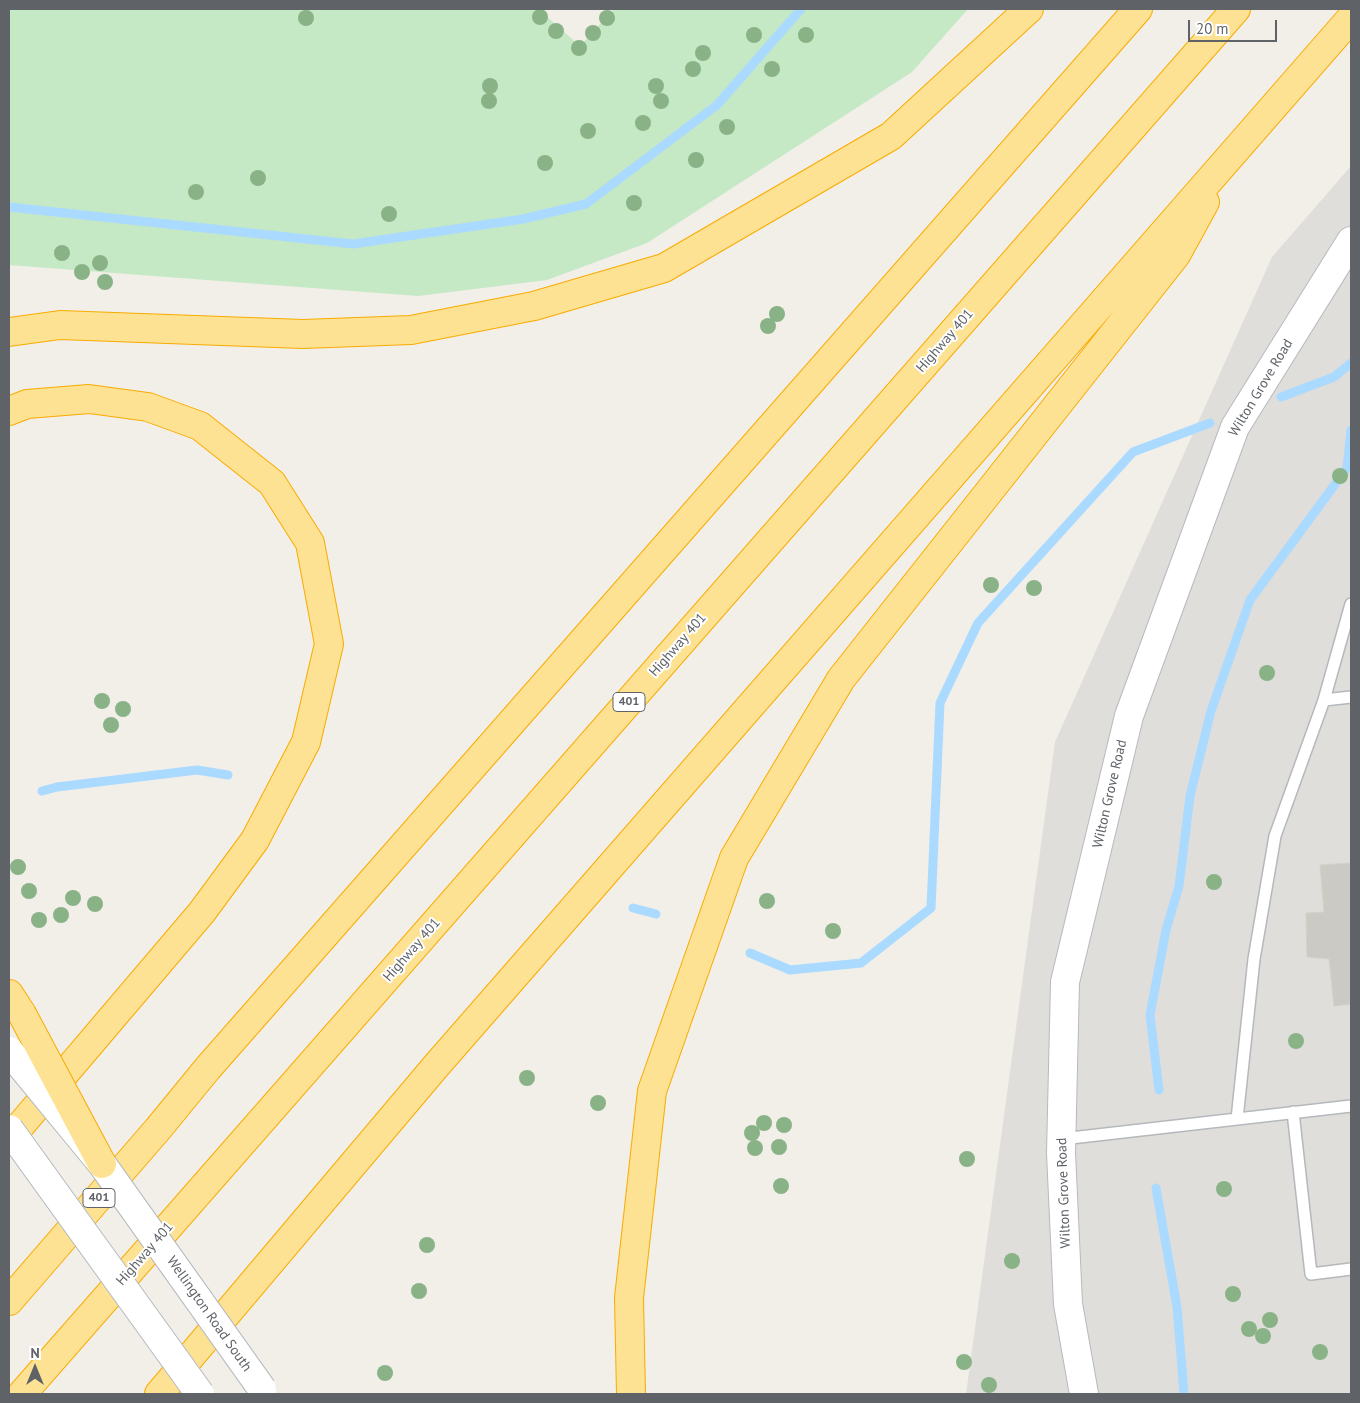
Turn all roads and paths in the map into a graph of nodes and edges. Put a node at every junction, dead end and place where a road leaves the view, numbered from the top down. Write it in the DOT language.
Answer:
graph roads {
  1 [pos="1029,9"];
  2 [pos="1138,9"];
  3 [pos="1236,9"];
  4 [pos="1351,18"];
  5 [pos="1229,158"];
  6 [pos="1351,241"];
  7 [pos="9,332"];
  8 [pos="9,411"];
  9 [pos="1351,604"];
  10 [pos="1351,697"];
  11 [pos="1324,700"];
  12 [pos="15,1004"];
  13 [pos="9,1051"];
  14 [pos="1351,1106"];
  15 [pos="1293,1112"];
  16 [pos="1236,1119"];
  17 [pos="9,1129"];
  18 [pos="9,1139"];
  19 [pos="1062,1139"];
  20 [pos="102,1164"];
  21 [pos="1351,1269"];
  22 [pos="9,1301"];
  23 [pos="264,1392"];
  24 [pos="22,1394"];
  25 [pos="159,1394"];
  26 [pos="200,1394"];
  27 [pos="631,1394"];
  28 [pos="1084,1394"];
  1 -- 7 [label="highway"];
  2 -- 22 [label="highway, 401"];
  3 -- 24 [label="highway, Highway 401 / 401"];
  4 -- 5 [label="highway"];
  5 -- 25 [label="highway"];
  5 -- 27 [label="highway"];
  6 -- 19 [label="main road, Wilton Grove Road"];
  8 -- 18 [label="highway"];
  9 -- 11 [label="lane"];
  10 -- 11 [label="lane"];
  11 -- 16 [label="lane"];
  12 -- 20 [label="highway, bridge"];
  13 -- 20 [label="main road, Wellington Road South, bridge"];
  14 -- 15 [label="lane"];
  15 -- 16 [label="lane"];
  15 -- 21 [label="lane"];
  16 -- 19 [label="lane"];
  17 -- 26 [label="main road, bridge"];
  19 -- 28 [label="main road, Wilton Grove Road"];
  20 -- 23 [label="main road, Wellington Road South, bridge"];
}
